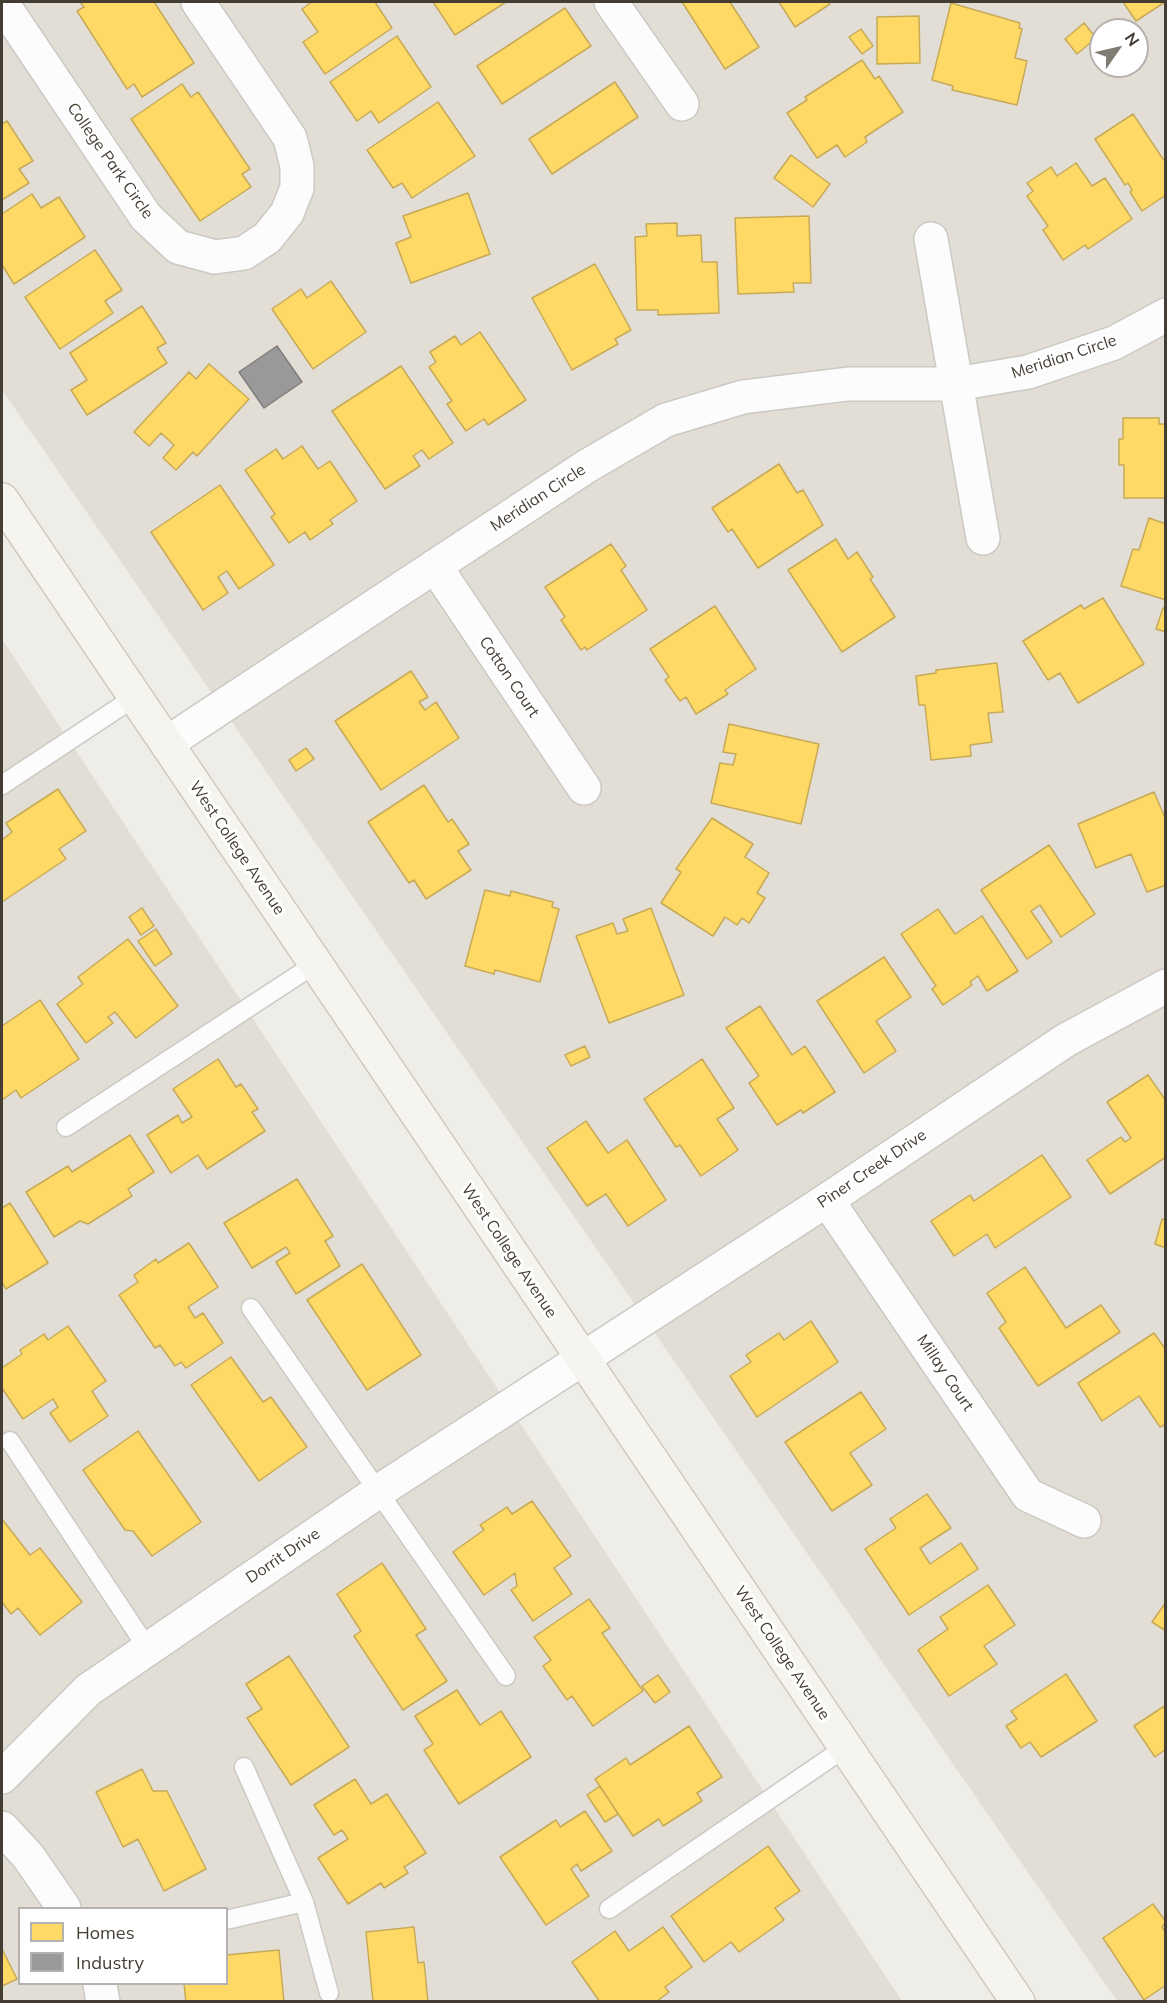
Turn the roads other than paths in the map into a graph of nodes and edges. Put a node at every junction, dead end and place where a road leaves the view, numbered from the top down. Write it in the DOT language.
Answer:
graph roads {
  1 [pos="198,2"];
  2 [pos="611,2"];
  3 [pos="2,3"];
  4 [pos="682,104"];
  5 [pos="931,239"];
  6 [pos="1166,315"];
  7 [pos="956,384"];
  8 [pos="2,500"];
  9 [pos="983,538"];
  10 [pos="435,566"];
  11 [pos="135,697"];
  12 [pos="166,743"];
  13 [pos="2,785"];
  14 [pos="584,788"];
  15 [pos="315,964"];
  16 [pos="1166,986"];
  17 [pos="66,1126"];
  18 [pos="827,1200"];
  19 [pos="251,1308"];
  20 [pos="582,1358"];
  21 [pos="10,1441"];
  22 [pos="379,1491"];
  23 [pos="1084,1521"];
  24 [pos="148,1649"];
  25 [pos="506,1676"];
  26 [pos="846,1747"];
  27 [pos="244,1767"];
  28 [pos="2,1777"];
  29 [pos="2,1828"];
  30 [pos="303,1902"];
  31 [pos="63,1907"];
  32 [pos="609,1910"];
  33 [pos="228,1920"];
  34 [pos="100,1985"];
  35 [pos="329,1994"];
  36 [pos="103,2001"];
  37 [pos="1018,2001"];
  1 -- 3 [label="street, College Park Circle"];
  2 -- 4 [label="street"];
  5 -- 7 [label="street"];
  6 -- 7 [label="street, Meridian Circle"];
  7 -- 9 [label="street"];
  7 -- 10 [label="street, Meridian Circle"];
  8 -- 11 [label="main road, West College Avenue"];
  10 -- 12 [label="street, Meridian Circle"];
  10 -- 14 [label="street, Cotton Court"];
  11 -- 12 [label="main road, West College Avenue"];
  11 -- 13 [label="lane"];
  12 -- 15 [label="main road, West College Avenue"];
  15 -- 17 [label="lane"];
  15 -- 20 [label="main road, West College Avenue"];
  16 -- 18 [label="street, Piner Creek Drive"];
  18 -- 20 [label="street, Piner Creek Drive"];
  18 -- 23 [label="street, Millay Court"];
  19 -- 22 [label="lane"];
  20 -- 22 [label="street, Dorrit Drive"];
  20 -- 26 [label="main road, West College Avenue"];
  21 -- 24 [label="lane"];
  22 -- 24 [label="street, Dorrit Drive"];
  22 -- 25 [label="lane"];
  24 -- 28 [label="street, Dorrit Drive"];
  26 -- 32 [label="lane"];
  26 -- 37 [label="main road, West College Avenue"];
  27 -- 30 [label="lane"];
  29 -- 31 [label="street"];
  30 -- 33 [label="lane"];
  30 -- 35 [label="lane"];
  34 -- 36 [label="street"];
}
